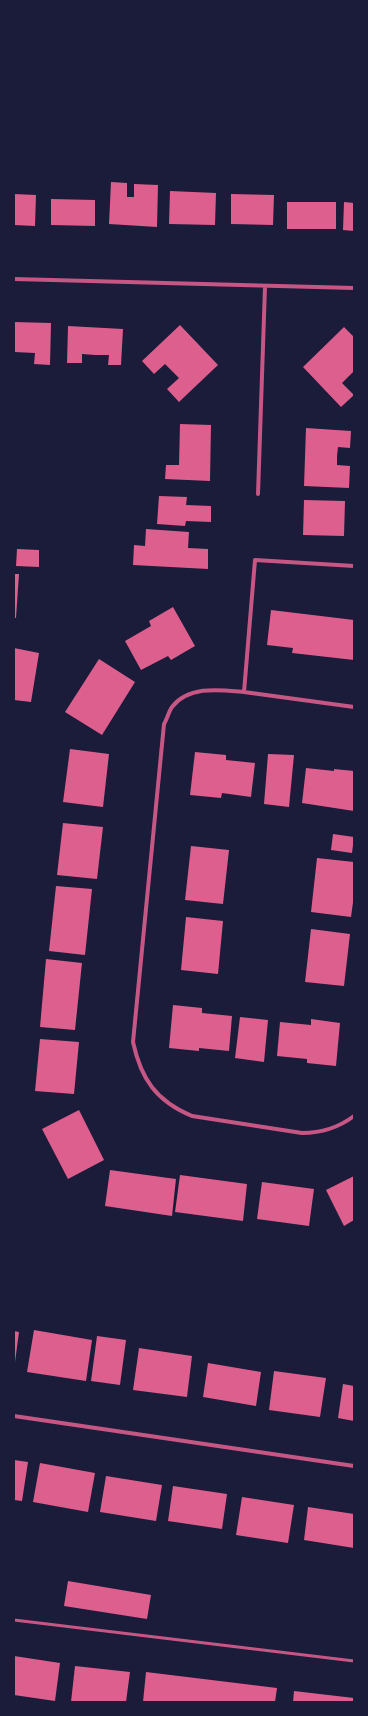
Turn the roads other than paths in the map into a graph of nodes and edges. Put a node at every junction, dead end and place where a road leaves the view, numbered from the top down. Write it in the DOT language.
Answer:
graph roads {
  1 [pos="14,279"];
  2 [pos="265,287"];
  3 [pos="354,288"];
  4 [pos="258,494"];
  5 [pos="354,566"];
  6 [pos="244,692"];
  7 [pos="354,707"];
  8 [pos="354,1116"];
  9 [pos="14,1416"];
  10 [pos="354,1466"];
  11 [pos="14,1620"];
  12 [pos="354,1661"];
  1 -- 2 [label="street"];
  2 -- 3 [label="street"];
  2 -- 4 [label="street"];
  5 -- 6 [label="street"];
  6 -- 7 [label="street"];
  6 -- 8 [label="street"];
  9 -- 10 [label="street"];
  11 -- 12 [label="lane"];
}
